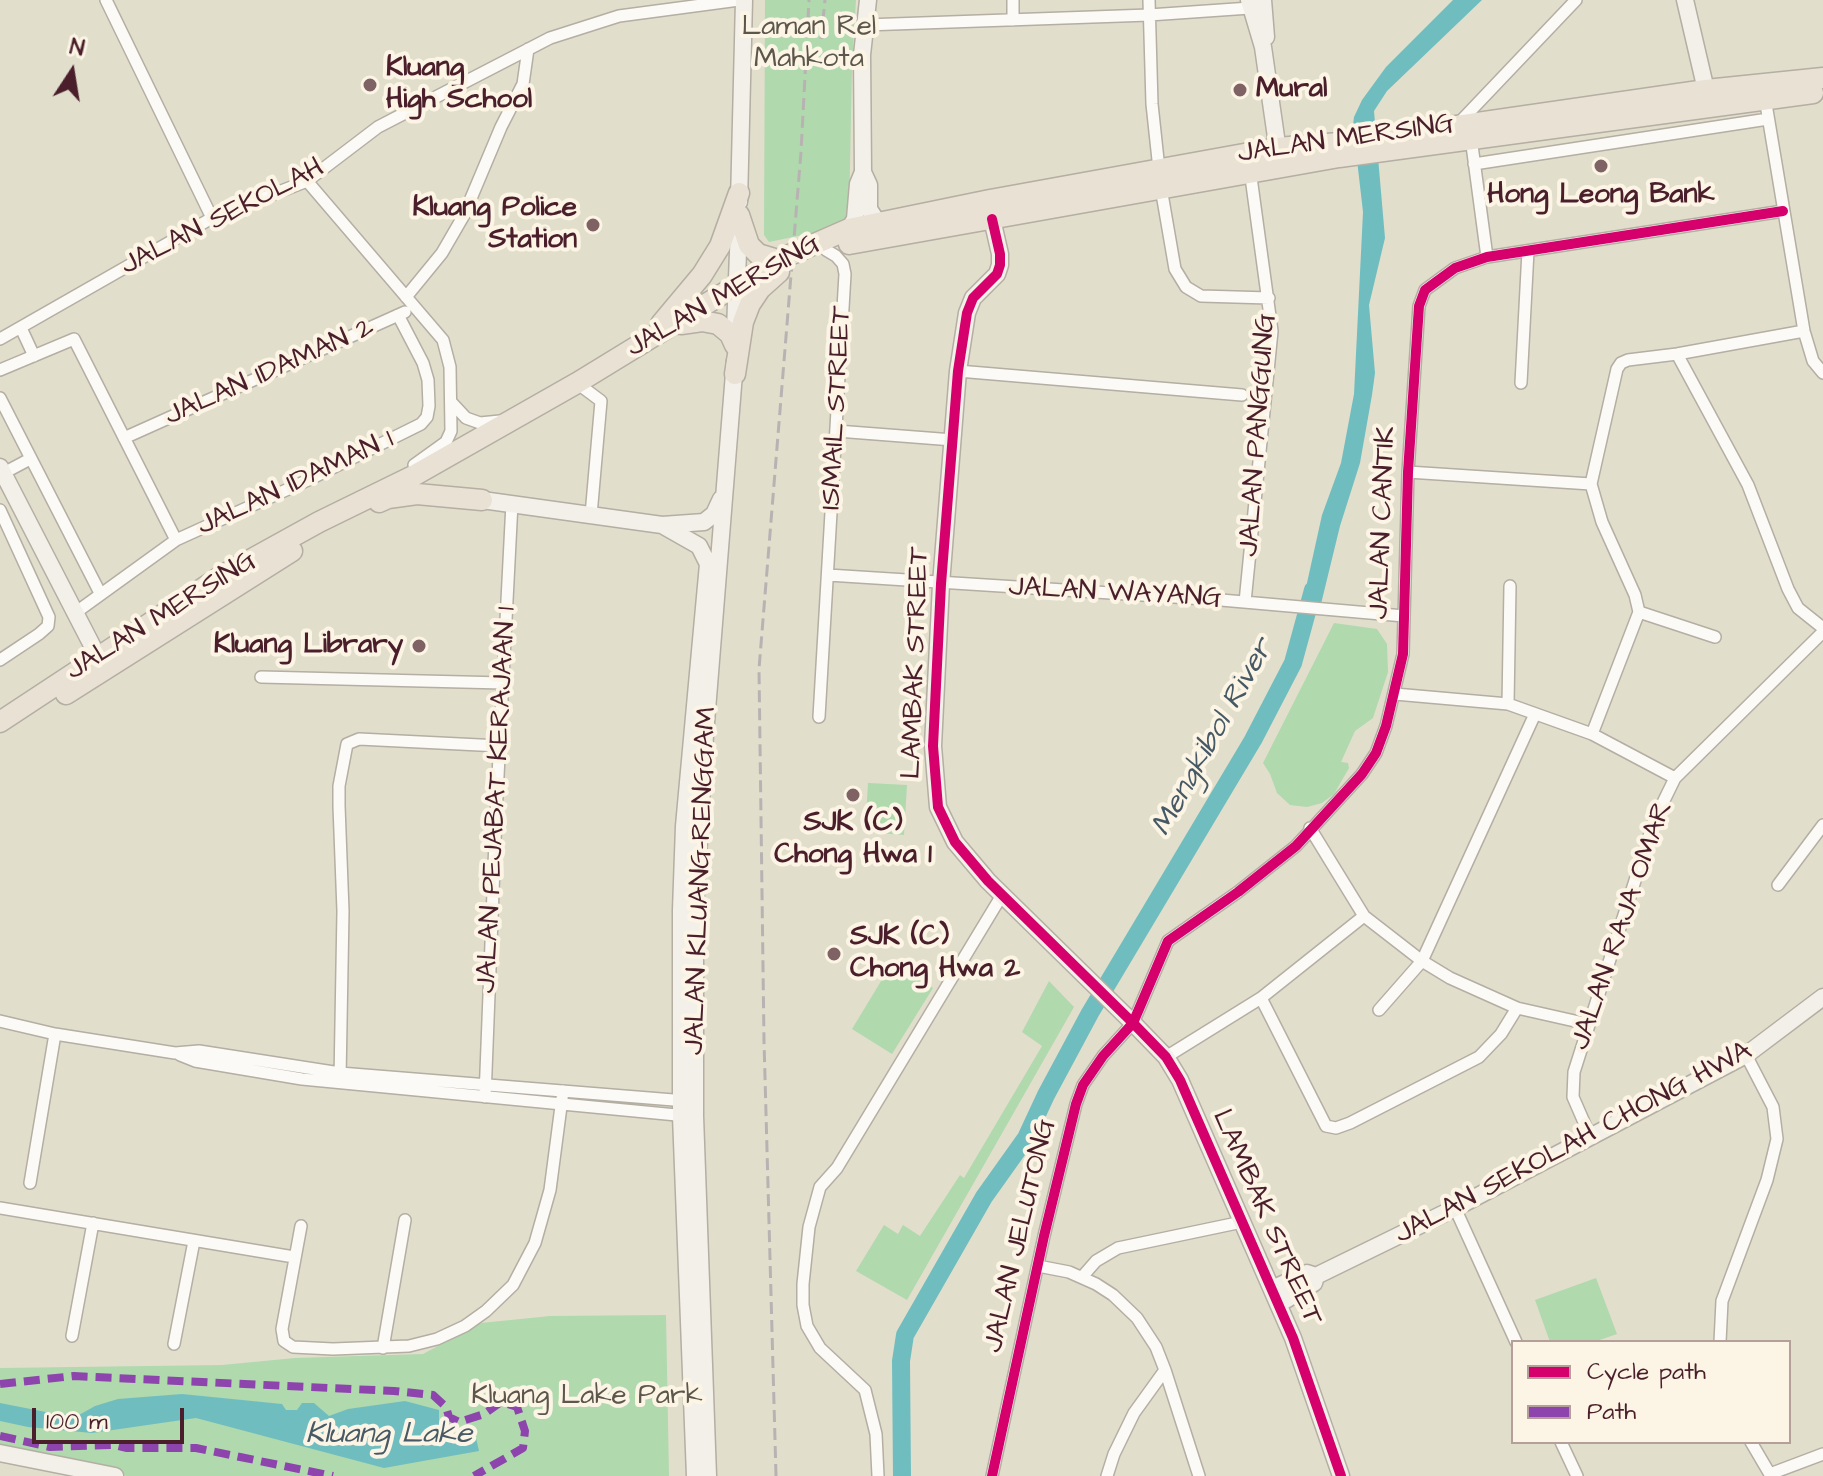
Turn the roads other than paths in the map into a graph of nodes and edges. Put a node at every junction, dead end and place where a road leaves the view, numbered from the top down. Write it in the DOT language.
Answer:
graph roads {
  1 [pos="106,0"];
  2 [pos="742,0"];
  3 [pos="868,0"];
  4 [pos="1013,0"];
  5 [pos="1149,0"];
  6 [pos="1576,0"];
  7 [pos="1685,0"];
  8 [pos="1254,3"];
  9 [pos="1149,15"];
  10 [pos="1013,20"];
  11 [pos="865,25"];
  12 [pos="528,49"];
  13 [pos="1823,78"];
  14 [pos="1706,90"];
  15 [pos="1823,92"];
  16 [pos="1765,98"];
  17 [pos="1616,119"];
  18 [pos="1768,119"];
  19 [pos="1464,131"];
  20 [pos="1619,143"];
  21 [pos="1278,158"];
  22 [pos="1249,163"];
  23 [pos="1474,164"];
  24 [pos="863,172"];
  25 [pos="1160,179"];
  26 [pos="307,181"];
  27 [pos="739,193"];
  28 [pos="956,209"];
  29 [pos="1783,211"];
  30 [pos="739,215"];
  31 [pos="212,218"];
  32 [pos="992,219"];
  33 [pos="878,223"];
  34 [pos="849,229"];
  35 [pos="826,250"];
  36 [pos="1528,251"];
  37 [pos="1487,257"];
  38 [pos="779,266"];
  39 [pos="737,286"];
  40 [pos="406,297"];
  41 [pos="1269,298"];
  42 [pos="415,308"];
  43 [pos="398,315"];
  44 [pos="673,326"];
  45 [pos="21,328"];
  46 [pos="1804,331"];
  47 [pos="0,339"];
  48 [pos="735,345"];
  49 [pos="635,349"];
  50 [pos="1677,354"];
  51 [pos="34,356"];
  52 [pos="0,370"];
  53 [pos="958,371"];
  54 [pos="1823,373"];
  55 [pos="735,374"];
  56 [pos="577,383"];
  57 [pos="1521,383"];
  58 [pos="1242,395"];
  59 [pos="0,398"];
  60 [pos="452,403"];
  61 [pos="521,415"];
  62 [pos="837,431"];
  63 [pos="124,438"];
  64 [pos="953,440"];
  65 [pos="30,459"];
  66 [pos="1,471"];
  67 [pos="1408,472"];
  68 [pos="1591,484"];
  69 [pos="727,486"];
  70 [pos="364,499"];
  71 [pos="482,500"];
  72 [pos="512,503"];
  73 [pos="0,510"];
  74 [pos="591,515"];
  75 [pos="662,525"];
  76 [pos="176,540"];
  77 [pos="828,575"];
  78 [pos="941,584"];
  79 [pos="1510,586"];
  80 [pos="100,593"];
  81 [pos="1245,602"];
  82 [pos="1639,612"];
  83 [pos="75,613"];
  84 [pos="1404,616"];
  85 [pos="1823,630"];
  86 [pos="130,636"];
  87 [pos="1715,637"];
  88 [pos="97,655"];
  89 [pos="0,660"];
  90 [pos="261,677"];
  91 [pos="503,683"];
  92 [pos="1395,694"];
  93 [pos="1508,704"];
  94 [pos="1535,714"];
  95 [pos="819,717"];
  96 [pos="0,722"];
  97 [pos="1592,734"];
  98 [pos="0,736"];
  99 [pos="500,746"];
  100 [pos="1675,778"];
  101 [pos="1823,825"];
  102 [pos="1310,828"];
  103 [pos="1778,885"];
  104 [pos="1002,895"];
  105 [pos="1364,916"];
  106 [pos="1422,961"];
  107 [pos="1823,997"];
  108 [pos="1261,998"];
  109 [pos="1517,1008"];
  110 [pos="1379,1010"];
  111 [pos="1128,1018"];
  112 [pos="0,1021"];
  113 [pos="1588,1024"];
  114 [pos="55,1034"];
  115 [pos="1746,1055"];
  116 [pos="1166,1057"];
  117 [pos="340,1078"];
  118 [pos="486,1091"];
  119 [pos="563,1091"];
  120 [pos="562,1105"];
  121 [pos="688,1109"];
  122 [pos="1590,1136"];
  123 [pos="30,1183"];
  124 [pos="0,1208"];
  125 [pos="1455,1208"];
  126 [pos="405,1220"];
  127 [pos="1242,1222"];
  128 [pos="93,1223"];
  129 [pos="301,1226"];
  130 [pos="194,1241"];
  131 [pos="294,1257"];
  132 [pos="1038,1266"];
  133 [pos="1082,1277"];
  134 [pos="1275,1296"];
  135 [pos="72,1336"];
  136 [pos="1515,1340"];
  137 [pos="1720,1340"];
  138 [pos="174,1344"];
  139 [pos="383,1348"];
  140 [pos="1165,1370"];
  141 [pos="1562,1444"];
  142 [pos="1752,1444"];
  143 [pos="0,1453"];
  144 [pos="1823,1454"];
  145 [pos="1770,1475"];
  146 [pos="115,1476"];
  147 [pos="695,1476"];
  148 [pos="708,1476"];
  149 [pos="878,1476"];
  150 [pos="992,1476"];
  151 [pos="1107,1476"];
  152 [pos="1199,1476"];
  153 [pos="1341,1476"];
  154 [pos="1577,1476"];
  1 -- 31 [label="street"];
  2 -- 12 [label="street, JALAN SEKOLAH"];
  2 -- 27 [label="street, JALAN KLUANG-RENGGAM"];
  3 -- 11 [label="street"];
  4 -- 10 [label="street"];
  5 -- 9 [label="street"];
  6 -- 19 [label="street"];
  7 -- 14 [label="street"];
  8 -- 9 [label="street"];
  8 -- 21 [label="street"];
  9 -- 10 [label="street"];
  9 -- 25 [label="street"];
  10 -- 11 [label="street"];
  11 -- 24 [label="street"];
  12 -- 26 [label="street, JALAN SEKOLAH"];
  12 -- 40 [label="street"];
  13 -- 14 [label="highway, JALAN MERSING"];
  14 -- 19 [label="highway, JALAN MERSING"];
  15 -- 16 [label="highway, JALAN MERSING"];
  16 -- 17 [label="highway, JALAN MERSING"];
  16 -- 18 [label="street"];
  17 -- 19 [label="highway, JALAN MERSING"];
  17 -- 20 [label="street"];
  18 -- 20 [label="street, JALAN MERSING"];
  18 -- 29 [label="street"];
  19 -- 21 [label="highway, JALAN MERSING"];
  19 -- 23 [label="street"];
  20 -- 23 [label="street, JALAN MERSING"];
  21 -- 22 [label="highway, JALAN MERSING"];
  22 -- 25 [label="highway, JALAN MERSING"];
  22 -- 41 [label="street, JALAN PANGGUNG"];
  23 -- 37 [label="street"];
  24 -- 33 [label="street"];
  24 -- 34 [label="street"];
  25 -- 28 [label="highway, JALAN MERSING"];
  25 -- 32 [label="highway, JALAN MERSING"];
  25 -- 41 [label="street"];
  26 -- 31 [label="street, JALAN SEKOLAH"];
  26 -- 40 [label="street"];
  27 -- 30 [label="street, JALAN KLUANG-RENGGAM"];
  27 -- 49 [label="highway"];
  28 -- 32 [label="highway"];
  28 -- 33 [label="highway, JALAN MERSING"];
  29 -- 36 [label="street, JALAN CANTIK"];
  29 -- 46 [label="street"];
  30 -- 38 [label="highway"];
  30 -- 39 [label="street, JALAN KLUANG-RENGGAM"];
  31 -- 45 [label="street, JALAN SEKOLAH"];
  32 -- 35 [label="highway, JALAN MERSING"];
  32 -- 53 [label="street, LAMBAK STREET"];
  33 -- 34 [label="highway, JALAN MERSING"];
  34 -- 38 [label="highway, JALAN MERSING"];
  35 -- 38 [label="highway, JALAN MERSING"];
  35 -- 62 [label="street, ISMAIL STREET"];
  36 -- 37 [label="street, JALAN CANTIK"];
  36 -- 57 [label="street"];
  37 -- 67 [label="street, JALAN CANTIK"];
  38 -- 39 [label="highway, JALAN MERSING"];
  38 -- 55 [label="highway"];
  39 -- 44 [label="highway, JALAN MERSING"];
  39 -- 48 [label="street, JALAN KLUANG-RENGGAM"];
  40 -- 42 [label="street"];
  41 -- 81 [label="street, JALAN PANGGUNG"];
  42 -- 43 [label="street, JALAN IDAMAN 2"];
  42 -- 60 [label="street"];
  43 -- 63 [label="street, JALAN IDAMAN 2"];
  43 -- 76 [label="street, JALAN IDAMAN 1"];
  44 -- 48 [label="highway"];
  44 -- 49 [label="highway, JALAN MERSING"];
  45 -- 47 [label="street, JALAN SEKOLAH"];
  45 -- 51 [label="street"];
  46 -- 50 [label="street"];
  46 -- 54 [label="street"];
  48 -- 55 [label="street, JALAN KLUANG-RENGGAM"];
  49 -- 56 [label="highway, JALAN MERSING"];
  50 -- 68 [label="street"];
  50 -- 85 [label="street"];
  51 -- 52 [label="street"];
  51 -- 63 [label="street"];
  53 -- 58 [label="street"];
  53 -- 64 [label="street, LAMBAK STREET"];
  55 -- 69 [label="street, JALAN KLUANG-RENGGAM"];
  56 -- 61 [label="highway, JALAN MERSING"];
  56 -- 74 [label="street"];
  59 -- 65 [label="street"];
  60 -- 61 [label="street"];
  60 -- 70 [label="street"];
  61 -- 70 [label="highway, JALAN MERSING"];
  61 -- 71 [label="highway"];
  62 -- 64 [label="street"];
  62 -- 77 [label="street, ISMAIL STREET"];
  63 -- 76 [label="street"];
  64 -- 78 [label="street, LAMBAK STREET"];
  65 -- 66 [label="street"];
  65 -- 80 [label="street"];
  66 -- 83 [label="street"];
  67 -- 68 [label="street"];
  67 -- 84 [label="street, JALAN CANTIK"];
  68 -- 82 [label="street"];
  69 -- 75 [label="street"];
  69 -- 121 [label="street, JALAN KLUANG-RENGGAM"];
  70 -- 86 [label="highway, JALAN MERSING"];
  71 -- 72 [label="street"];
  71 -- 98 [label="highway"];
  72 -- 74 [label="street"];
  72 -- 91 [label="street, JALAN PEJABAT KERAJAAN 1"];
  73 -- 89 [label="street"];
  74 -- 75 [label="street"];
  75 -- 121 [label="street, JALAN KLUANG-RENGGAM"];
  76 -- 80 [label="street, JALAN IDAMAN 1"];
  77 -- 78 [label="street, JALAN WAYANG"];
  77 -- 95 [label="street, ISMAIL STREET"];
  78 -- 81 [label="street, JALAN WAYANG"];
  78 -- 104 [label="street, LAMBAK STREET"];
  79 -- 93 [label="street"];
  80 -- 83 [label="street, JALAN IDAMAN 1"];
  81 -- 84 [label="street, JALAN WAYANG"];
  82 -- 87 [label="street"];
  82 -- 97 [label="street"];
  83 -- 86 [label="street"];
  83 -- 88 [label="street"];
  84 -- 92 [label="street, JALAN CANTIK"];
  85 -- 100 [label="street, JALAN RAJA OMAR"];
  86 -- 88 [label="highway, JALAN MERSING"];
  88 -- 96 [label="highway, JALAN MERSING"];
  90 -- 91 [label="street"];
  91 -- 99 [label="street, JALAN PEJABAT KERAJAAN 1"];
  92 -- 93 [label="street"];
  92 -- 102 [label="street, JALAN CANTIK"];
  93 -- 94 [label="street"];
  94 -- 97 [label="street"];
  94 -- 106 [label="street"];
  97 -- 100 [label="street"];
  99 -- 117 [label="street"];
  99 -- 118 [label="street, JALAN PEJABAT KERAJAAN 1"];
  100 -- 113 [label="street, JALAN RAJA OMAR"];
  101 -- 103 [label="street"];
  102 -- 105 [label="street"];
  102 -- 111 [label="street, JALAN CANTIK"];
  104 -- 111 [label="street, LAMBAK STREET"];
  104 -- 149 [label="street"];
  105 -- 106 [label="street"];
  105 -- 108 [label="street"];
  106 -- 109 [label="street"];
  106 -- 110 [label="street"];
  107 -- 115 [label="street, JALAN SEKOLAH CHONG HWA"];
  108 -- 109 [label="street"];
  108 -- 116 [label="street"];
  109 -- 113 [label="street"];
  111 -- 116 [label="street, LAMBAK STREET"];
  111 -- 132 [label="street, JALAN JELUTONG"];
  112 -- 114 [label="street"];
  113 -- 122 [label="street, JALAN RAJA OMAR"];
  114 -- 117 [label="street"];
  114 -- 123 [label="street"];
  115 -- 122 [label="street, JALAN SEKOLAH CHONG HWA"];
  115 -- 137 [label="street"];
  116 -- 127 [label="street, LAMBAK STREET"];
  117 -- 118 [label="street"];
  118 -- 119 [label="street"];
  118 -- 120 [label="street"];
  119 -- 120 [label="street"];
  119 -- 121 [label="street"];
  120 -- 121 [label="street"];
  120 -- 139 [label="street"];
  121 -- 147 [label="street, JALAN KLUANG-RENGGAM"];
  121 -- 148 [label="street, JALAN KLUANG-RENGGAM"];
  122 -- 125 [label="street, JALAN SEKOLAH CHONG HWA"];
  124 -- 128 [label="street"];
  125 -- 134 [label="street, JALAN SEKOLAH CHONG HWA"];
  125 -- 136 [label="street"];
  126 -- 139 [label="street"];
  127 -- 133 [label="street"];
  127 -- 134 [label="street, LAMBAK STREET"];
  128 -- 130 [label="street"];
  128 -- 135 [label="street"];
  129 -- 131 [label="street"];
  130 -- 131 [label="street"];
  130 -- 138 [label="street"];
  131 -- 139 [label="street"];
  132 -- 133 [label="street"];
  132 -- 150 [label="street, JALAN JELUTONG"];
  133 -- 140 [label="street"];
  134 -- 153 [label="street, LAMBAK STREET"];
  140 -- 151 [label="street"];
  140 -- 152 [label="street"];
  141 -- 154 [label="street"];
  142 -- 145 [label="street"];
  143 -- 146 [label="street"];
  144 -- 145 [label="street"];
}
